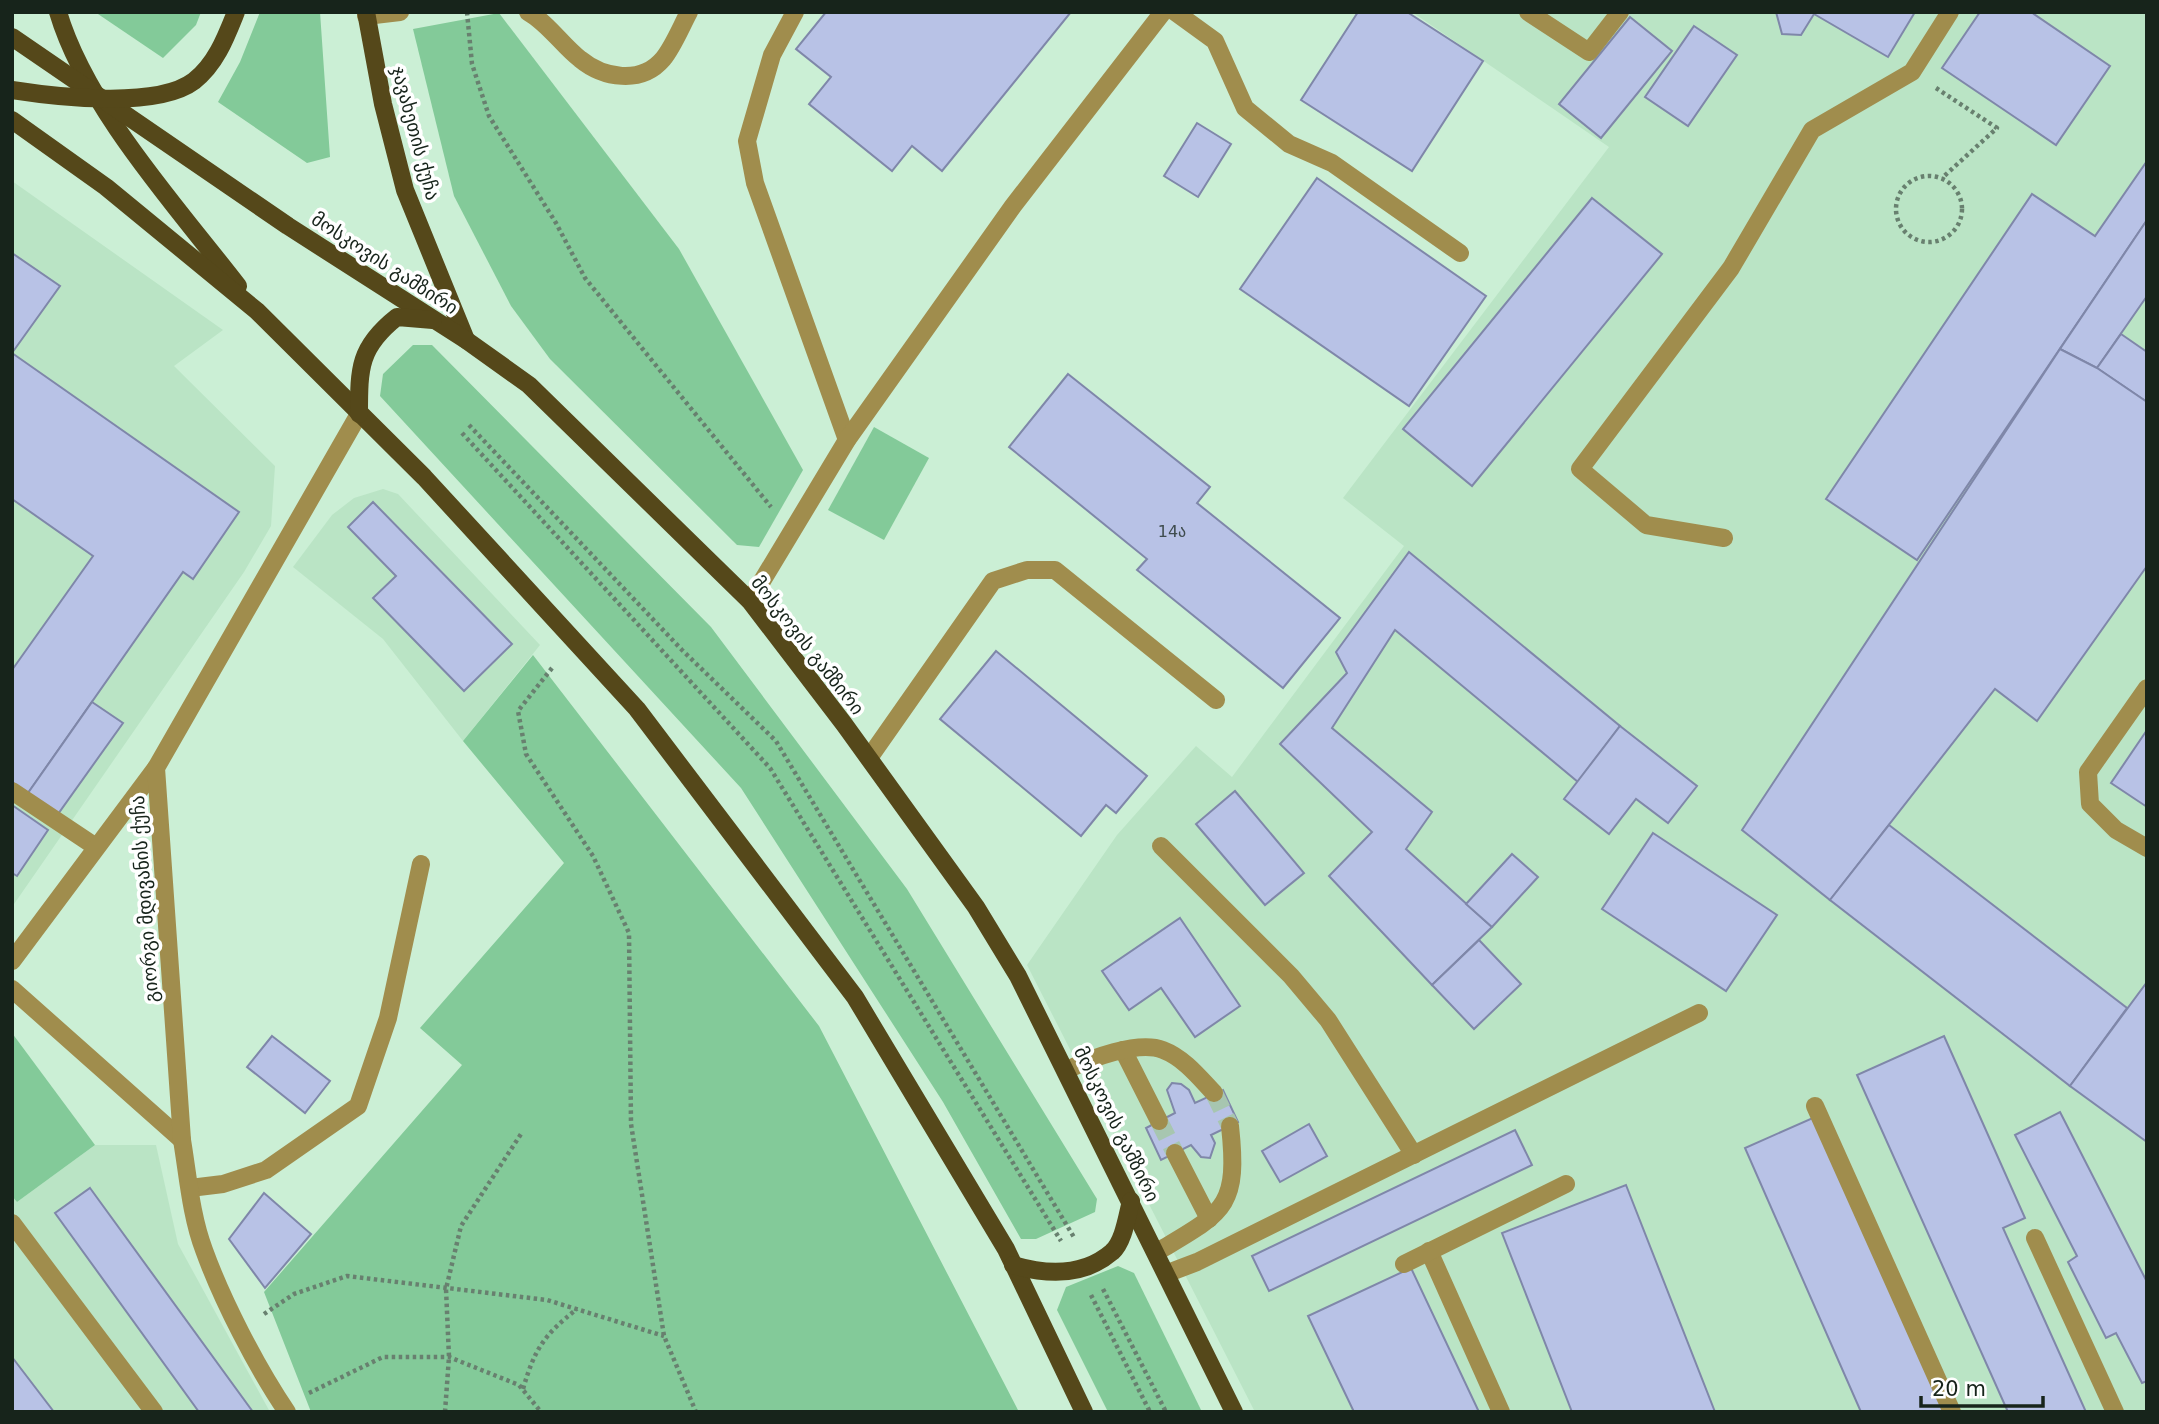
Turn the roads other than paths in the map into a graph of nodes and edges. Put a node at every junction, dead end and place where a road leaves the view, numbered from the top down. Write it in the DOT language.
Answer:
graph roads {
  1 [pos="58,12"];
  2 [pos="236,12"];
  3 [pos="400,12"];
  4 [pos="528,12"];
  5 [pos="689,12"];
  6 [pos="795,12"];
  7 [pos="1163,12"];
  8 [pos="1175,12"];
  9 [pos="1528,12"];
  10 [pos="1620,12"];
  11 [pos="1950,12"];
  12 [pos="366,14"];
  13 [pos="12,37"];
  14 [pos="12,90"];
  15 [pos="99,97"];
  16 [pos="12,120"];
  17 [pos="1460,253"];
  18 [pos="257,311"];
  19 [pos="437,321"];
  20 [pos="466,340"];
  21 [pos="359,414"];
  22 [pos="847,440"];
  23 [pos="1724,538"];
  24 [pos="750,601"];
  25 [pos="2147,688"];
  26 [pos="1216,700"];
  27 [pos="869,758"];
  28 [pos="156,768"];
  29 [pos="12,791"];
  30 [pos="1161,846"];
  31 [pos="96,847"];
  32 [pos="2147,848"];
  33 [pos="421,864"];
  34 [pos="12,961"];
  35 [pos="12,989"];
  36 [pos="1699,1013"];
  37 [pos="1123,1049"];
  38 [pos="1067,1070"];
  39 [pos="1214,1093"];
  40 [pos="1815,1105"];
  41 [pos="1159,1121"];
  42 [pos="1230,1126"];
  43 [pos="182,1140"];
  44 [pos="1175,1153"];
  45 [pos="1413,1155"];
  46 [pos="1566,1184"];
  47 [pos="190,1188"];
  48 [pos="1131,1201"];
  49 [pos="1209,1219"];
  50 [pos="12,1223"];
  51 [pos="2035,1238"];
  52 [pos="1429,1251"];
  53 [pos="1157,1252"];
  54 [pos="1404,1264"];
  55 [pos="1013,1265"];
  56 [pos="1168,1273"];
  57 [pos="285,1408"];
  58 [pos="154,1412"];
  59 [pos="1084,1412"];
  60 [pos="1234,1412"];
  61 [pos="1501,1412"];
  62 [pos="1952,1412"];
  63 [pos="2115,1412"];
  1 -- 15 [label="main road"];
  2 -- 15 [label="main road"];
  3 -- 12 [label="street"];
  4 -- 5 [label="street"];
  6 -- 22 [label="street"];
  7 -- 22 [label="street"];
  8 -- 17 [label="street"];
  9 -- 10 [label="street"];
  11 -- 23 [label="street"];
  12 -- 20 [label="main road, ჯავახეთის ქუჩა"];
  13 -- 15 [label="main road, მოსკოვის გამზირი"];
  14 -- 15 [label="main road"];
  15 -- 18 [label="main road"];
  15 -- 19 [label="main road, მოსკოვის გამზირი"];
  16 -- 18 [label="main road"];
  18 -- 21 [label="main road"];
  19 -- 20 [label="main road, მოსკოვის გამზირი"];
  19 -- 21 [label="main road"];
  20 -- 24 [label="main road, მოსკოვის გამზირი"];
  21 -- 28 [label="street, გიორგი მდივანის ქუჩა"];
  21 -- 55 [label="main road"];
  22 -- 24 [label="street"];
  24 -- 27 [label="main road, მოსკოვის გამზირი"];
  25 -- 32 [label="street"];
  26 -- 27 [label="street"];
  27 -- 38 [label="main road, მოსკოვის გამზირი"];
  28 -- 31 [label="street"];
  28 -- 43 [label="street, გიორგი მდივანის ქუჩა"];
  29 -- 31 [label="street"];
  30 -- 45 [label="street"];
  31 -- 34 [label="street"];
  33 -- 47 [label="street"];
  35 -- 43 [label="street"];
  36 -- 45 [label="street"];
  37 -- 38 [label="street"];
  37 -- 39 [label="street"];
  37 -- 41 [label="street"];
  38 -- 48 [label="main road, მოსკოვის გამზირი"];
  40 -- 62 [label="street"];
  42 -- 49 [label="street"];
  43 -- 47 [label="street, გიორგი მდივანის ქუჩა"];
  44 -- 49 [label="street"];
  45 -- 56 [label="street"];
  46 -- 52 [label="street"];
  47 -- 57 [label="street, გიორგი მდივანის ქუჩა"];
  48 -- 53 [label="main road, მოსკოვის გამზირი"];
  48 -- 55 [label="main road"];
  49 -- 53 [label="street"];
  50 -- 58 [label="street"];
  51 -- 63 [label="street"];
  52 -- 54 [label="street"];
  52 -- 61 [label="street"];
  53 -- 56 [label="main road, მოსკოვის გამზირი"];
  55 -- 59 [label="main road"];
  56 -- 60 [label="main road, მოსკოვის გამზირი"];
}
